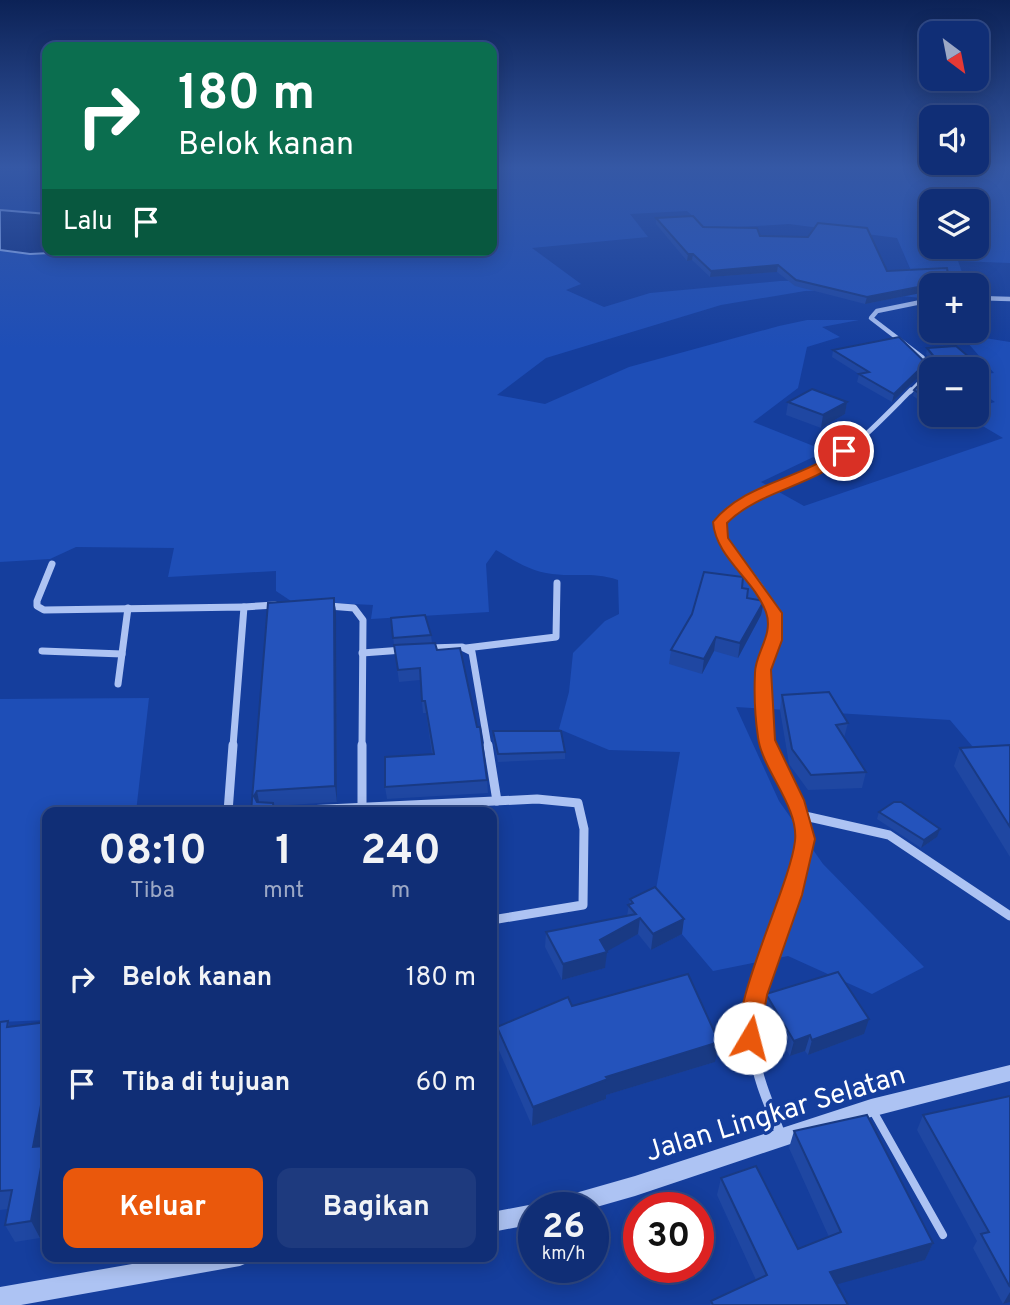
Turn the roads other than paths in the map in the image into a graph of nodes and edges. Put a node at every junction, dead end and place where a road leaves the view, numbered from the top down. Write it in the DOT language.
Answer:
graph roads {
  1 [pos="989,298"];
  2 [pos="1010,299"];
  3 [pos="919,302"];
  4 [pos="52,564"];
  5 [pos="557,583"];
  6 [pos="290,604"];
  7 [pos="316,605"];
  8 [pos="244,607"];
  9 [pos="128,608"];
  10 [pos="465,648"];
  11 [pos="42,651"];
  12 [pos="122,653"];
  13 [pos="362,653"];
  14 [pos="118,684"];
  15 [pos="498,801"];
  16 [pos="362,805"];
  17 [pos="228,807"];
  18 [pos="334,807"];
  19 [pos="796,814"];
  20 [pos="1010,916"];
  21 [pos="497,919"];
  22 [pos="1010,1073"];
  23 [pos="871,1108"];
  24 [pos="782,1136"];
  25 [pos="609,1193"];
  26 [pos="518,1216"];
  27 [pos="497,1218"];
  28 [pos="943,1235"];
  29 [pos="206,1262"];
  30 [pos="0,1298"];
  1 -- 2 [label="street"];
  3 -- 19 [label="street"];
  4 -- 9 [label="street"];
  5 -- 10 [label="street"];
  6 -- 8 [label="street"];
  7 -- 13 [label="street"];
  8 -- 9 [label="street"];
  8 -- 17 [label="street"];
  9 -- 12 [label="street"];
  10 -- 13 [label="street"];
  10 -- 15 [label="street"];
  11 -- 12 [label="street"];
  12 -- 14 [label="street"];
  13 -- 16 [label="street"];
  15 -- 16 [label="street"];
  15 -- 21 [label="street"];
  16 -- 18 [label="street"];
  19 -- 20 [label="street"];
  19 -- 24 [label="street"];
  22 -- 23 [label="street, Jalan Lingkar Selatan"];
  23 -- 24 [label="street, Jalan Lingkar Selatan"];
  23 -- 28 [label="lane"];
  24 -- 25 [label="street, Jalan Lingkar Selatan"];
  26 -- 27 [label="street"];
  29 -- 30 [label="street"];
}
